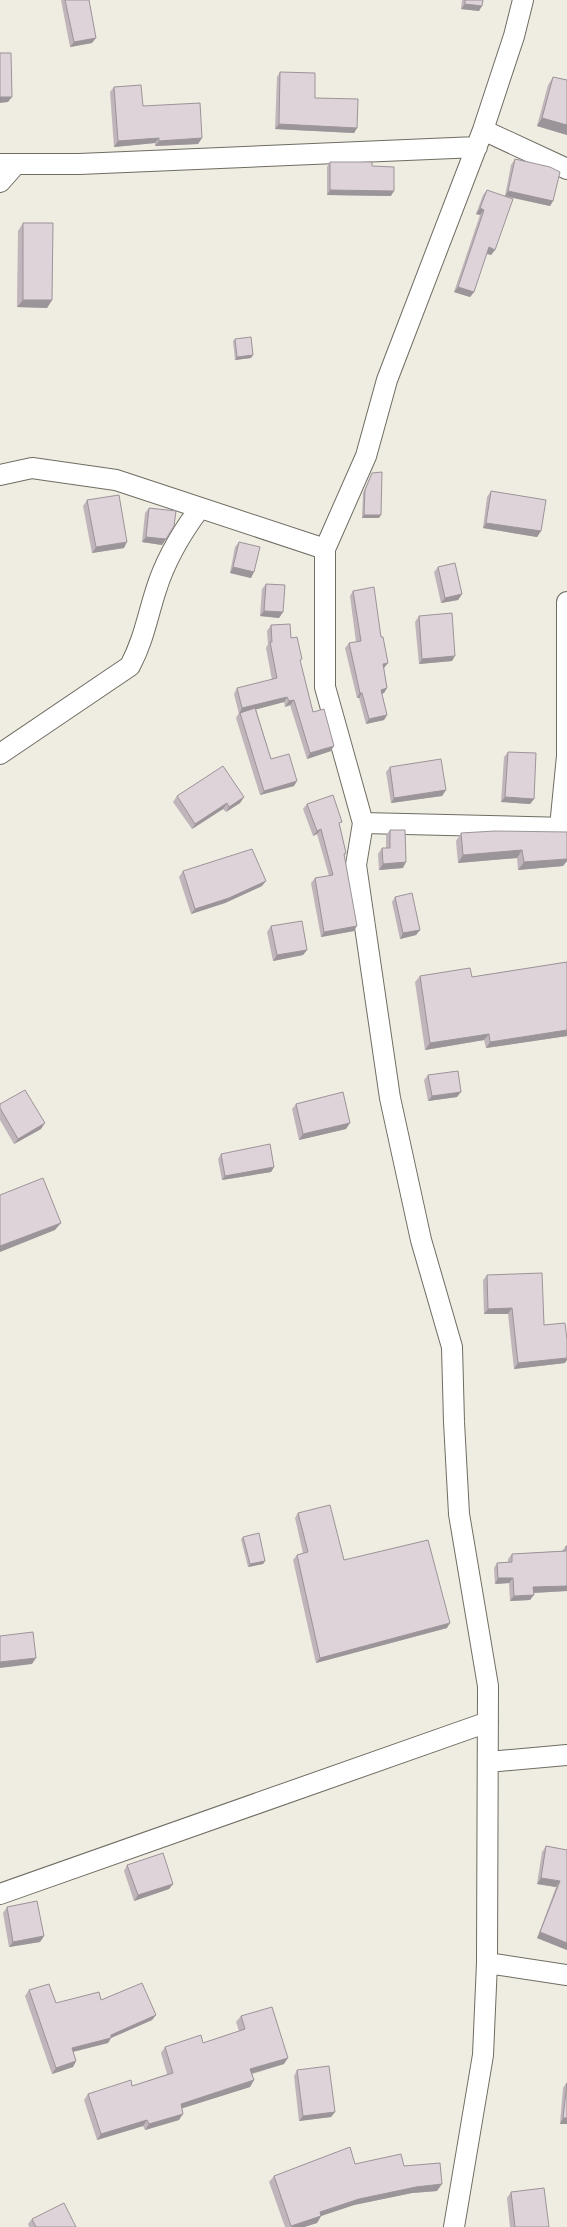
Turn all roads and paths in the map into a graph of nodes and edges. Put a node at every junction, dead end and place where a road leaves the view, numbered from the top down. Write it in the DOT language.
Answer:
graph roads {
  1 [pos="523,0"];
  2 [pos="480,138"];
  3 [pos="8,164"];
  4 [pos="567,169"];
  5 [pos="0,182"];
  6 [pos="0,475"];
  7 [pos="200,508"];
  8 [pos="325,549"];
  9 [pos="567,602"];
  10 [pos="0,754"];
  11 [pos="363,823"];
  12 [pos="563,828"];
  13 [pos="488,1722"];
  14 [pos="567,1755"];
  15 [pos="488,1762"];
  16 [pos="0,1894"];
  17 [pos="488,1963"];
  18 [pos="567,1975"];
  19 [pos="450,2225"];
  1 -- 2 [label="street"];
  2 -- 3 [label="street"];
  2 -- 4 [label="street"];
  2 -- 8 [label="street"];
  3 -- 5 [label="street"];
  6 -- 7 [label="street"];
  7 -- 8 [label="street"];
  7 -- 10 [label="street"];
  8 -- 11 [label="street"];
  9 -- 12 [label="street"];
  11 -- 12 [label="street"];
  11 -- 13 [label="street"];
  13 -- 15 [label="street"];
  13 -- 16 [label="street"];
  14 -- 15 [label="street"];
  15 -- 17 [label="street"];
  17 -- 18 [label="street"];
  17 -- 19 [label="street"];
}
